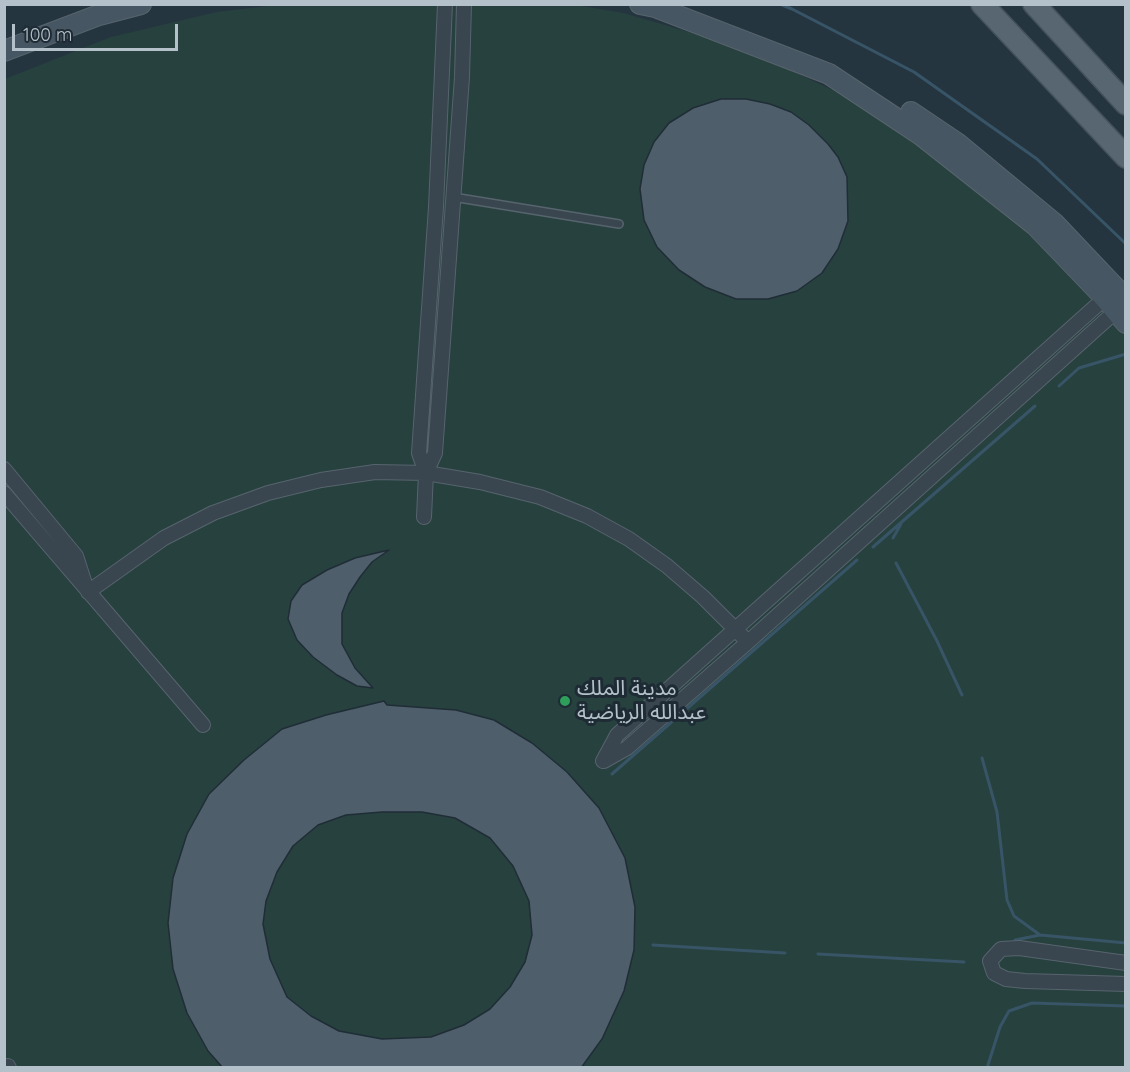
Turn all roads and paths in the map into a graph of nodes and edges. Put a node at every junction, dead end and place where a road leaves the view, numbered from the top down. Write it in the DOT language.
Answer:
graph roads {
  1 [pos="87,4"];
  2 [pos="141,4"];
  3 [pos="445,4"];
  4 [pos="464,4"];
  5 [pos="640,4"];
  6 [pos="686,4"];
  7 [pos="982,4"];
  8 [pos="1034,4"];
  9 [pos="4,36"];
  10 [pos="4,51"];
  11 [pos="1125,104"];
  12 [pos="1125,157"];
  13 [pos="453,198"];
  14 [pos="619,224"];
  15 [pos="1119,305"];
  16 [pos="4,469"];
  17 [pos="426,473"];
  18 [pos="4,493"];
  19 [pos="424,517"];
  20 [pos="88,592"];
  21 [pos="736,630"];
  22 [pos="748,642"];
  23 [pos="203,725"];
  24 [pos="1125,963"];
  25 [pos="1125,984"];
  1 -- 9 [label="main road"];
  2 -- 10 [label="main road"];
  3 -- 17 [label="street"];
  4 -- 13 [label="street"];
  5 -- 15 [label="main road"];
  6 -- 15 [label="main road"];
  7 -- 12 [label="main road"];
  8 -- 11 [label="main road"];
  13 -- 14 [label="lane"];
  13 -- 17 [label="street"];
  15 -- 21 [label="street"];
  15 -- 22 [label="street"];
  16 -- 20 [label="street"];
  17 -- 19 [label="street"];
  17 -- 20 [label="street"];
  17 -- 21 [label="street"];
  18 -- 20 [label="street"];
  20 -- 23 [label="street"];
  21 -- 22 [label="street"];
  21 -- 22 [label="street"];
  24 -- 25 [label="street"];
}
